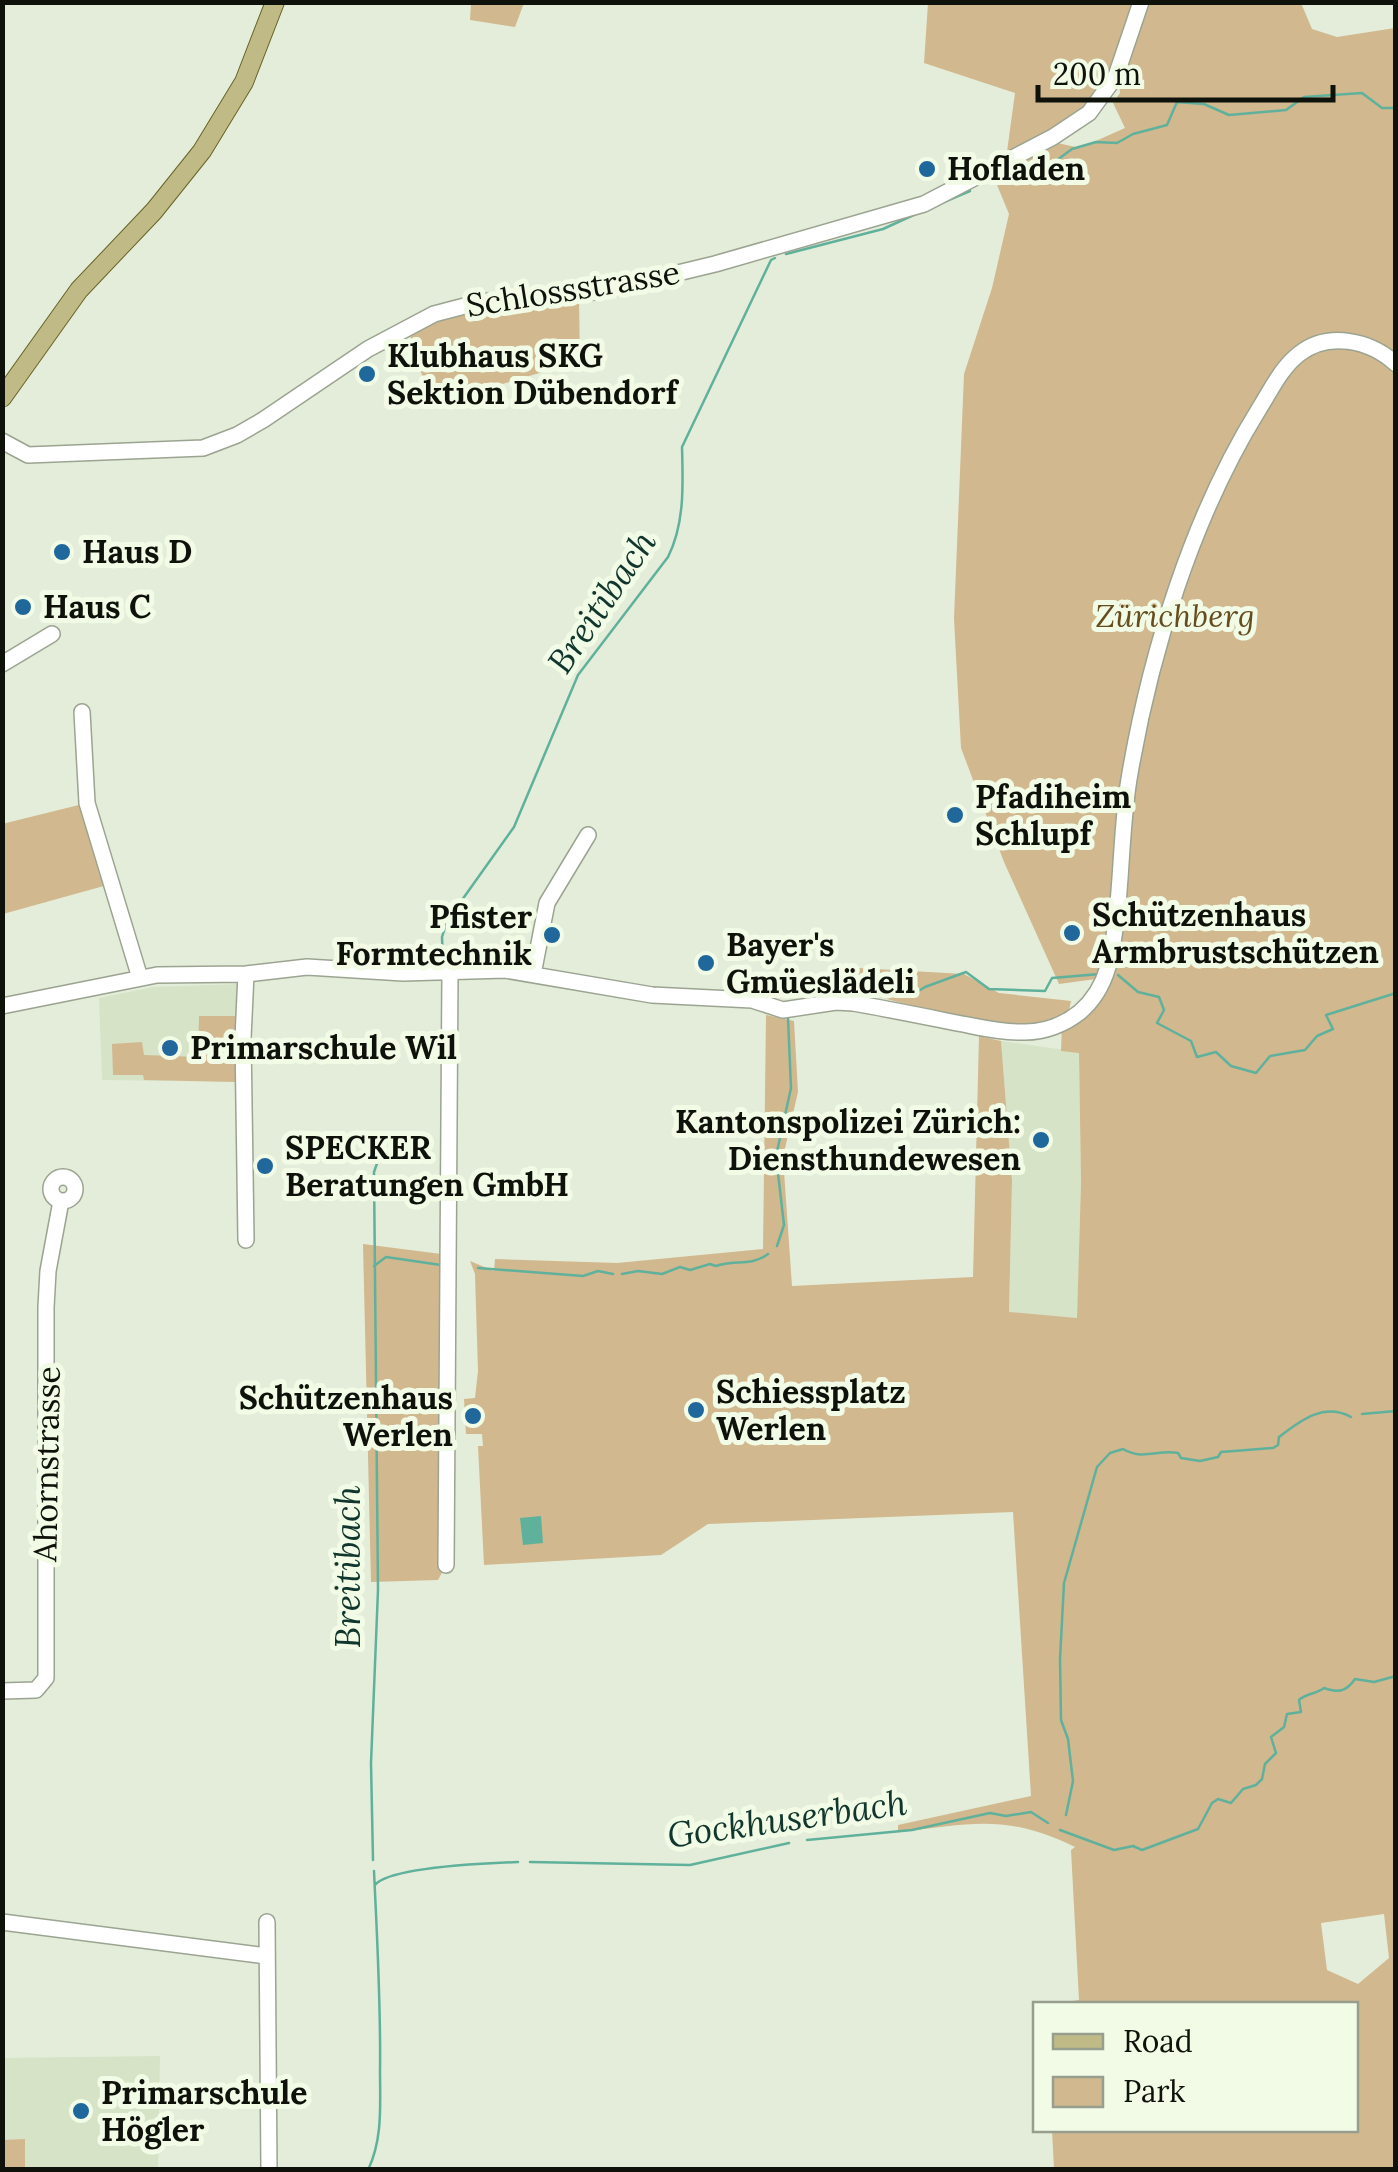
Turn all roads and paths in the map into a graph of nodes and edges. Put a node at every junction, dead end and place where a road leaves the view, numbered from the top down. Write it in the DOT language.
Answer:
graph roads {
  1 [pos="274,2"];
  2 [pos="1141,2"];
  3 [pos="1396,364"];
  4 [pos="2,398"];
  5 [pos="2,441"];
  6 [pos="52,634"];
  7 [pos="2,664"];
  8 [pos="82,712"];
  9 [pos="588,835"];
  10 [pos="450,973"];
  11 [pos="246,974"];
  12 [pos="533,974"];
  13 [pos="140,978"];
  14 [pos="2,1006"];
  15 [pos="61,1201"];
  16 [pos="246,1240"];
  17 [pos="446,1566"];
  18 [pos="2,1691"];
  19 [pos="2,1922"];
  20 [pos="267,1922"];
  21 [pos="267,1956"];
  22 [pos="269,2170"];
  1 -- 4 [label="main road"];
  2 -- 5 [label="street, Schlossstrasse"];
  3 -- 12 [label="street"];
  6 -- 7 [label="street"];
  8 -- 13 [label="street"];
  9 -- 12 [label="street"];
  10 -- 11 [label="street"];
  10 -- 12 [label="street"];
  10 -- 17 [label="street"];
  11 -- 13 [label="street"];
  11 -- 16 [label="street"];
  13 -- 14 [label="street"];
  15 -- 18 [label="street, Ahornstrasse"];
  19 -- 21 [label="street"];
  20 -- 21 [label="street"];
  21 -- 22 [label="street"];
}
